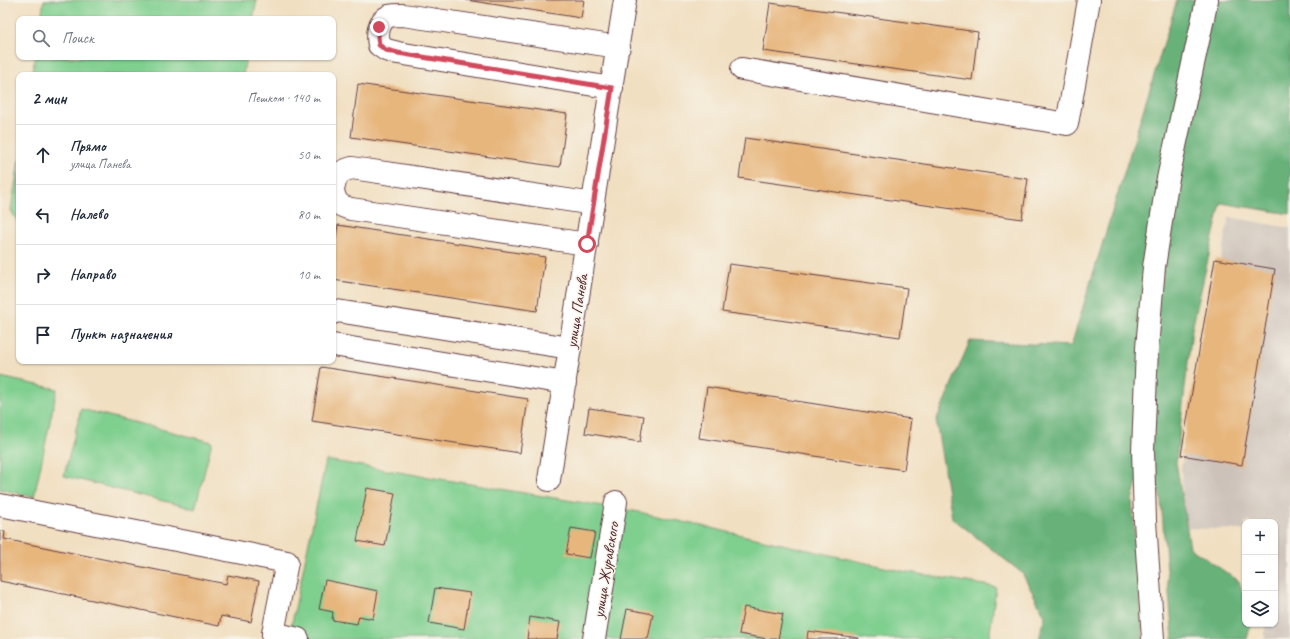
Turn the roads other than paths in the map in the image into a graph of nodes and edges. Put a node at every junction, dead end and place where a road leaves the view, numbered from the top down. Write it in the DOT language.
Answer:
graph roads {
  1 [pos="625,0"];
  2 [pos="1089,0"];
  3 [pos="1207,0"];
  4 [pos="618,47"];
  5 [pos="742,70"];
  6 [pos="612,88"];
  7 [pos="336,178"];
  8 [pos="336,201"];
  9 [pos="594,204"];
  10 [pos="587,244"];
  11 [pos="336,311"];
  12 [pos="336,345"];
  13 [pos="570,348"];
  14 [pos="565,383"];
  15 [pos="549,480"];
  16 [pos="616,502"];
  17 [pos="0,505"];
  18 [pos="273,636"];
  19 [pos="298,639"];
  20 [pos="594,639"];
  21 [pos="1153,639"];
  1 -- 4 [label="street, улица Панева"];
  2 -- 5 [label="street"];
  3 -- 21 [label="street"];
  4 -- 6 [label="street, улица Панева"];
  4 -- 6 [label="street"];
  6 -- 9 [label="street, улица Панева"];
  7 -- 9 [label="street"];
  8 -- 10 [label="street"];
  9 -- 10 [label="street, улица Панева"];
  10 -- 13 [label="street, улица Панева"];
  11 -- 13 [label="street"];
  12 -- 14 [label="street"];
  13 -- 14 [label="street, улица Панева"];
  14 -- 15 [label="street, улица Панева"];
  16 -- 20 [label="street, улица Журавского"];
  17 -- 18 [label="street"];
  18 -- 19 [label="street"];
}
